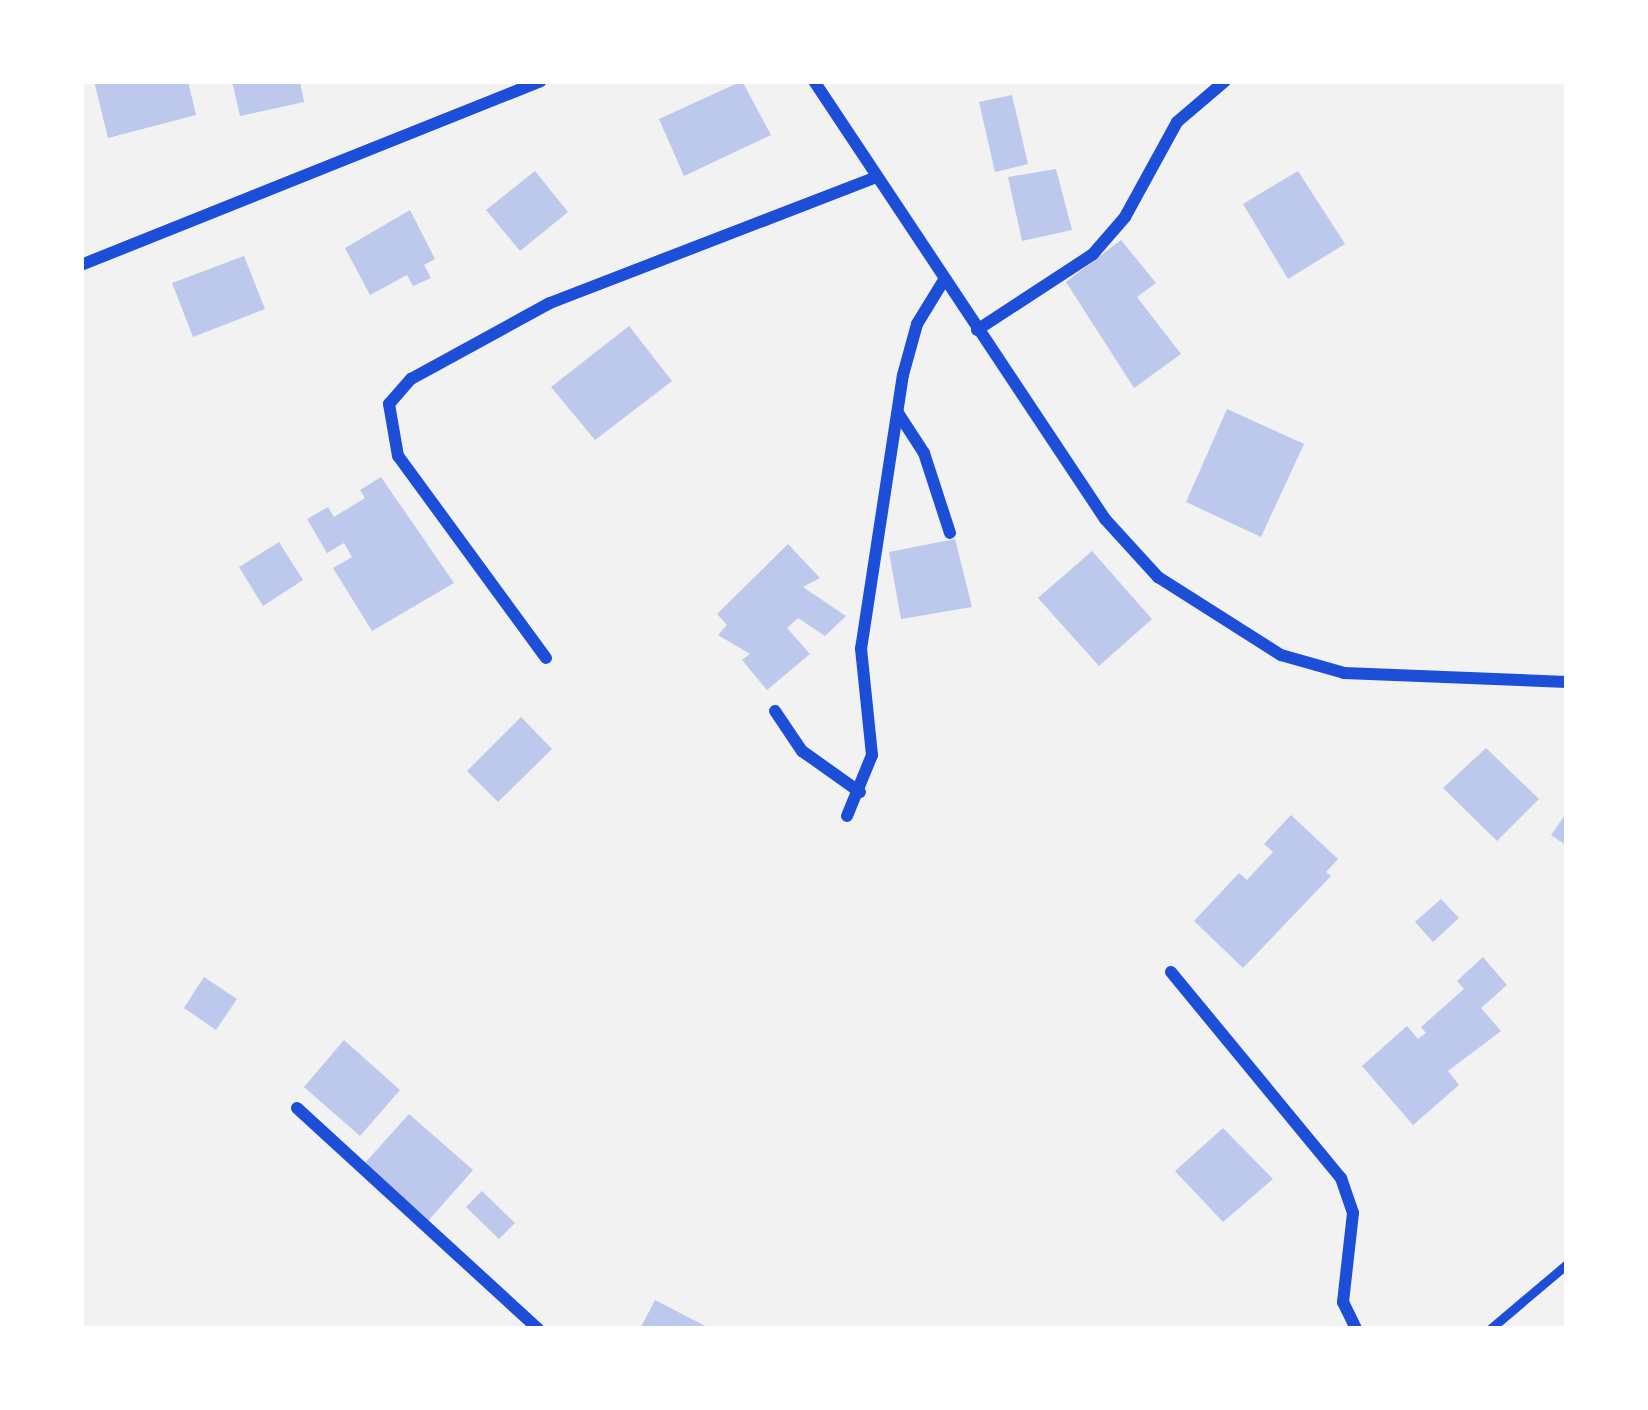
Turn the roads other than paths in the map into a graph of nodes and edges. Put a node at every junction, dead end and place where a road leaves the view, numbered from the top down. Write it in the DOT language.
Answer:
graph roads {
  1 [pos="540,81"];
  2 [pos="814,81"];
  3 [pos="1225,81"];
  4 [pos="877,177"];
  5 [pos="81,265"];
  6 [pos="944,280"];
  7 [pos="977,330"];
  8 [pos="897,412"];
  9 [pos="950,533"];
  10 [pos="546,658"];
  11 [pos="1567,682"];
  12 [pos="776,711"];
  13 [pos="860,792"];
  14 [pos="848,816"];
  15 [pos="1171,972"];
  16 [pos="297,1108"];
  17 [pos="1567,1264"];
  18 [pos="538,1329"];
  19 [pos="1356,1329"];
  20 [pos="1490,1329"];
  1 -- 5 [label="street"];
  2 -- 4 [label="street"];
  3 -- 7 [label="street"];
  4 -- 6 [label="street"];
  4 -- 10 [label="street"];
  6 -- 7 [label="street"];
  6 -- 8 [label="street"];
  7 -- 11 [label="street"];
  8 -- 9 [label="street"];
  8 -- 13 [label="street"];
  12 -- 13 [label="street"];
  13 -- 14 [label="street"];
  15 -- 19 [label="street"];
  16 -- 18 [label="street"];
  17 -- 20 [label="lane"];
}
